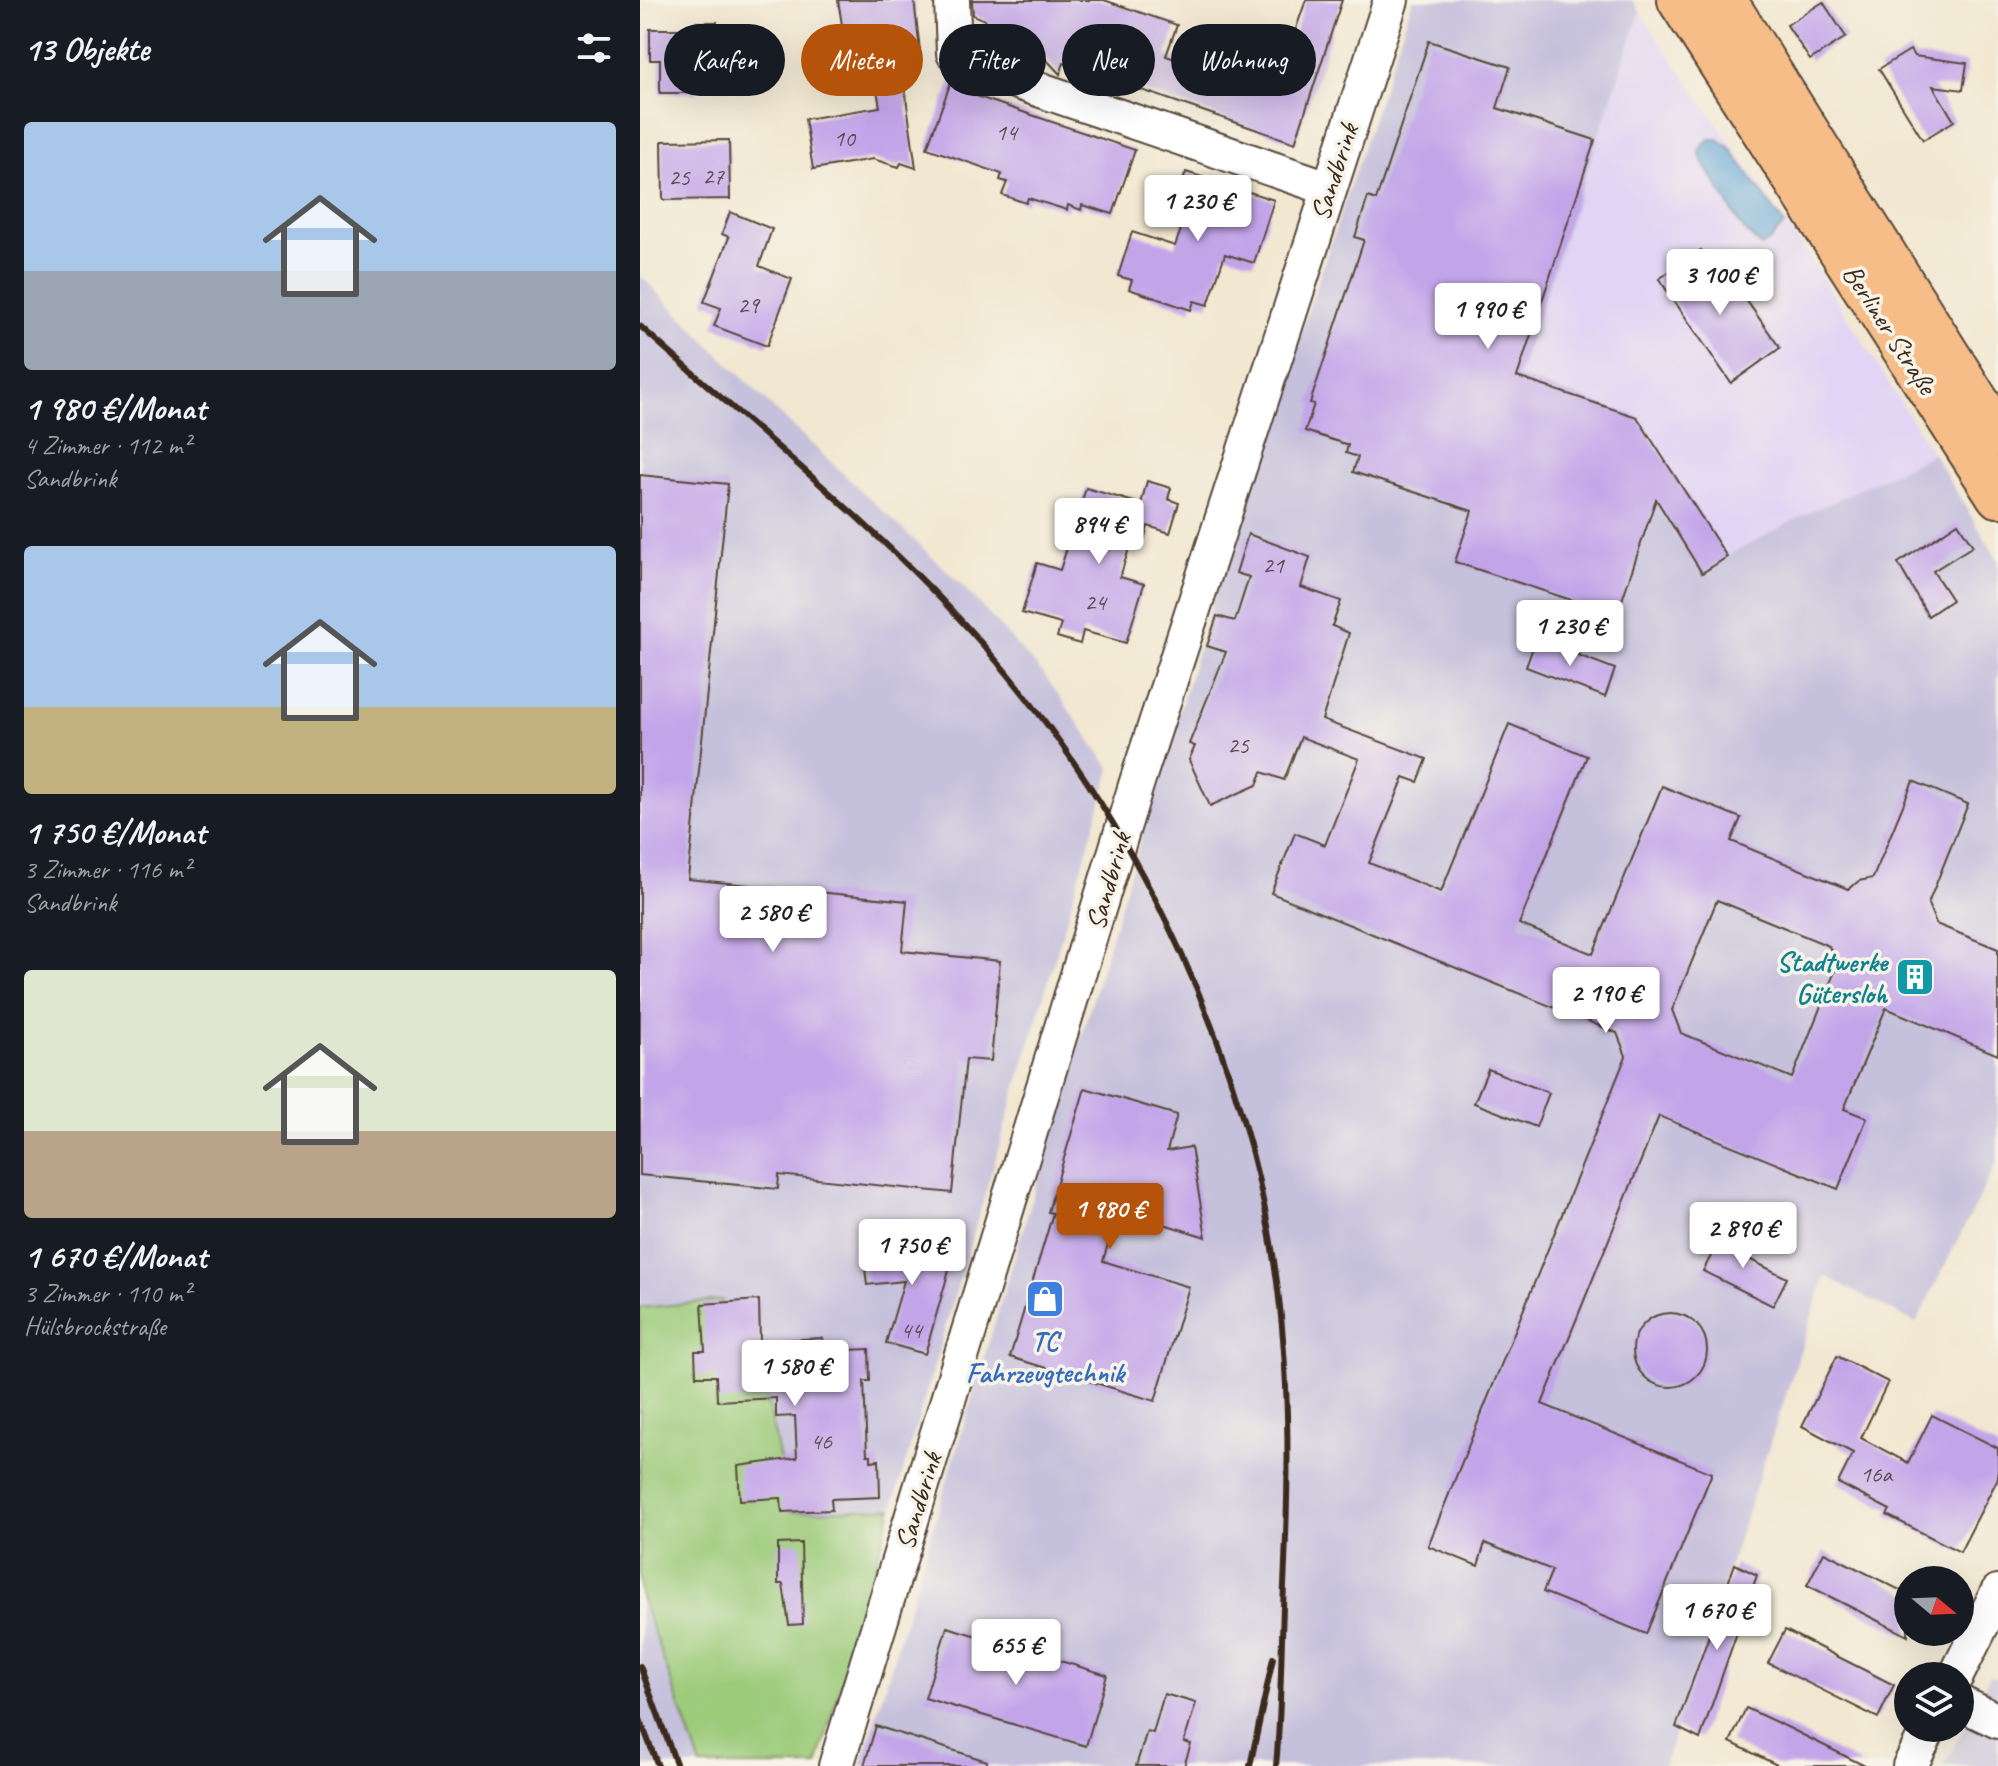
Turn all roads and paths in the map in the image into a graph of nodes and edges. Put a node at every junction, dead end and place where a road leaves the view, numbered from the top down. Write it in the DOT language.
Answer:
graph roads {
  1 [pos="952,0"];
  2 [pos="1391,0"];
  3 [pos="1679,0"];
  4 [pos="1725,0"];
  5 [pos="1328,188"];
  6 [pos="1998,434"];
  7 [pos="1998,496"];
  8 [pos="1998,1592"];
  9 [pos="1963,1662"];
  10 [pos="1974,1710"];
  11 [pos="1998,1721"];
  12 [pos="1922,1742"];
  13 [pos="836,1766"];
  14 [pos="1910,1766"];
  1 -- 5 [label="street"];
  2 -- 5 [label="street, Sandbrink"];
  3 -- 7 [label="main road, Berliner Straße"];
  4 -- 6 [label="main road, Berliner Straße"];
  5 -- 13 [label="street, Sandbrink"];
  8 -- 9 [label="street"];
  10 -- 11 [label="street"];
  12 -- 14 [label="street"];
}
